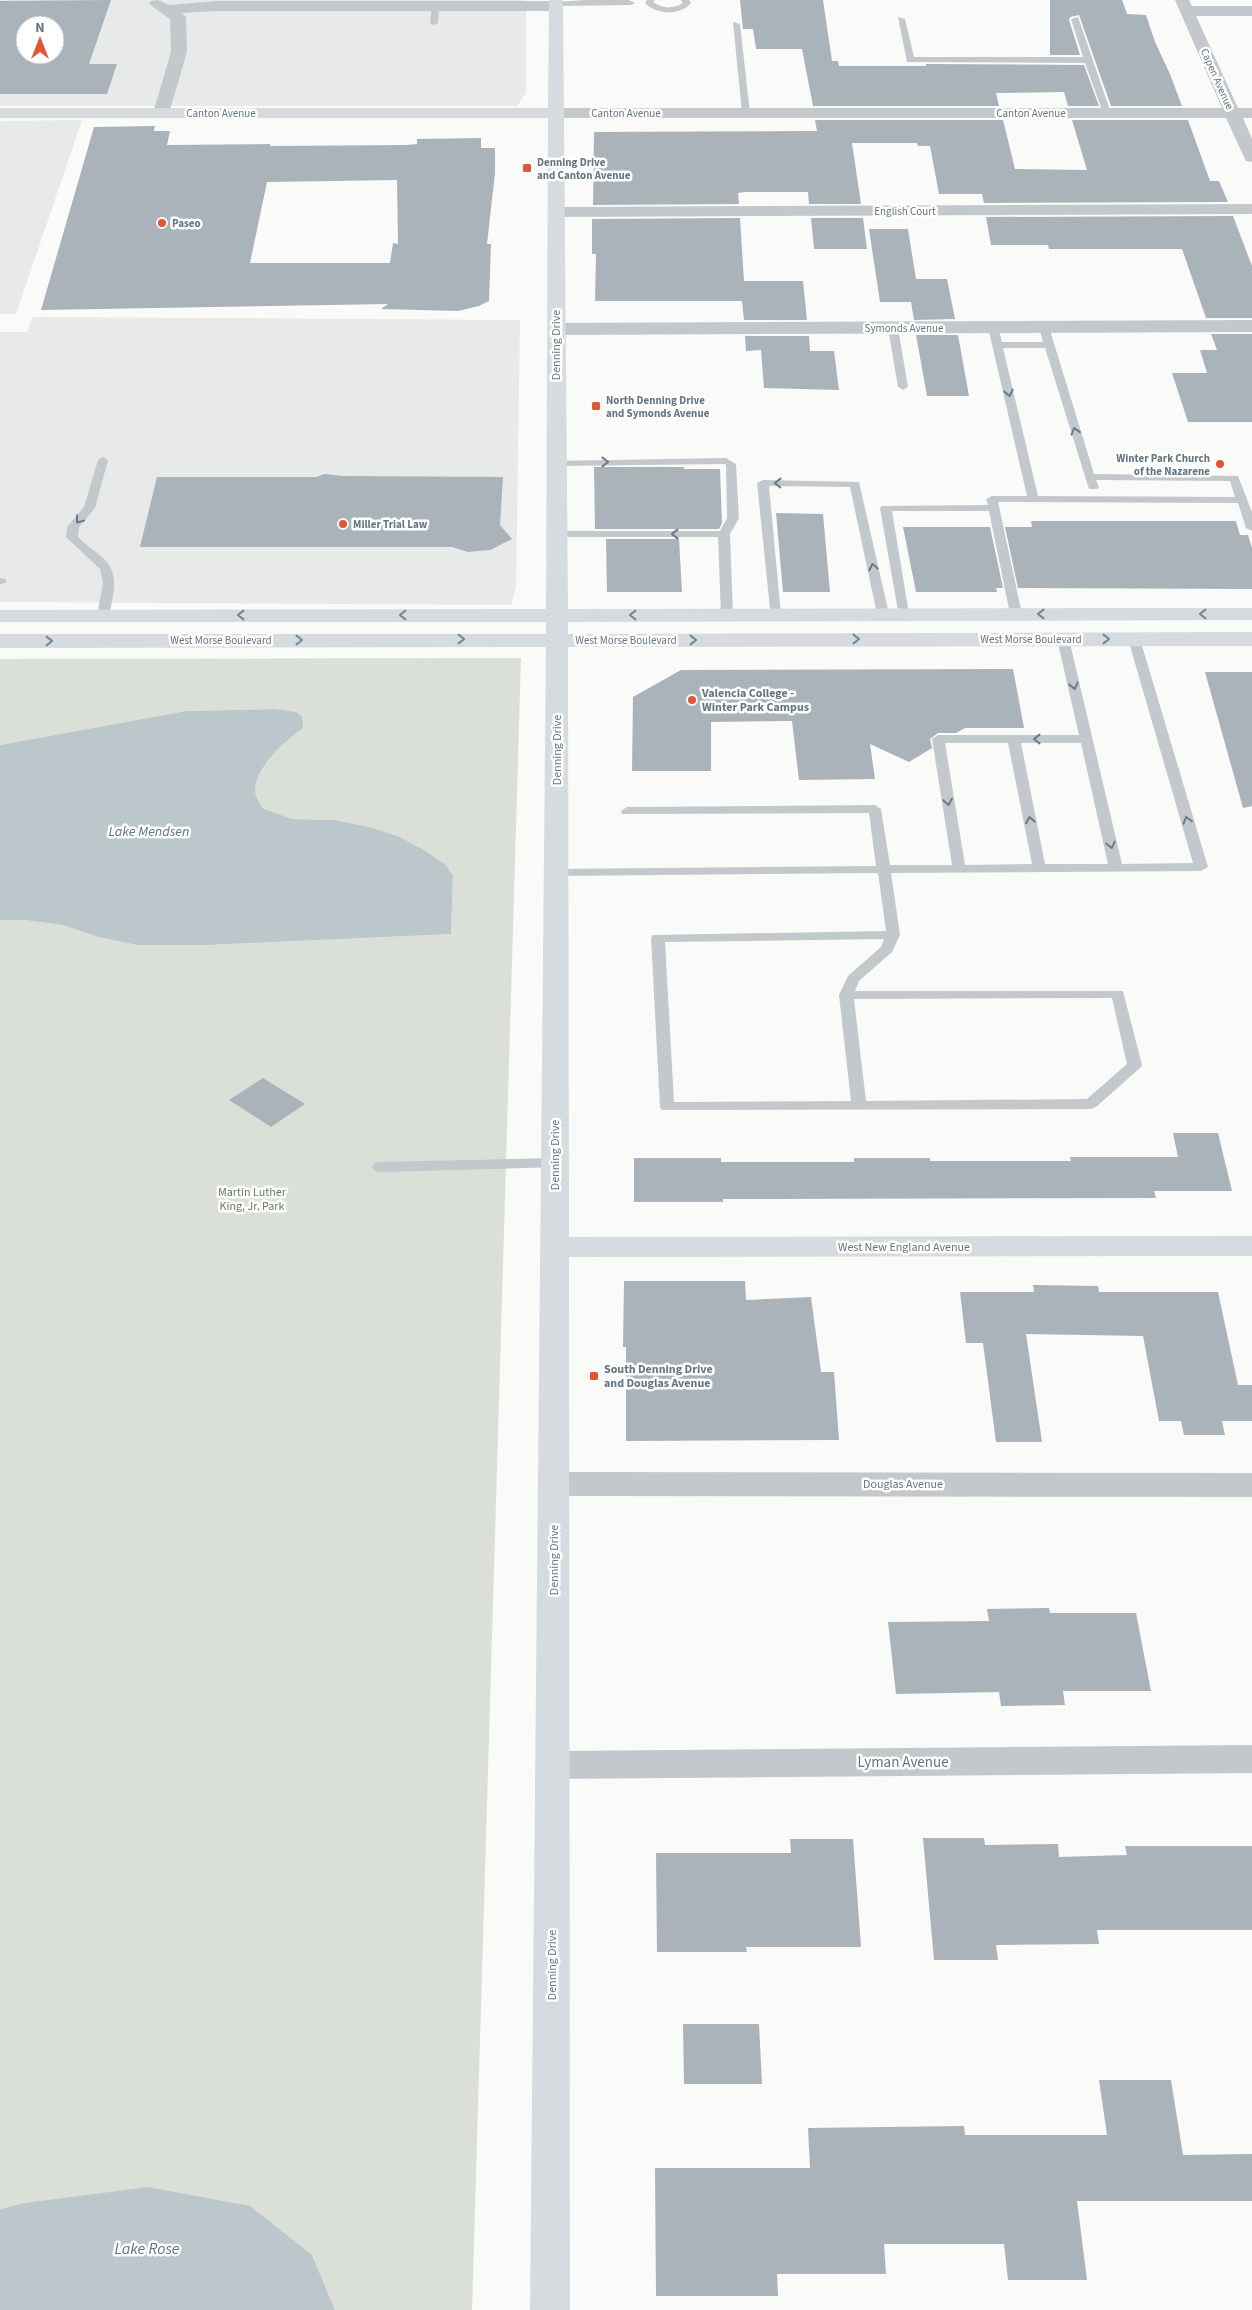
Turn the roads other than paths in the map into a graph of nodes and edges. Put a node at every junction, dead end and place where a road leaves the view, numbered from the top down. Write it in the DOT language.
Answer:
graph roads {
  1 [pos="685,0"];
  2 [pos="650,2"];
  3 [pos="556,3"];
  4 [pos="162,5"];
  5 [pos="1185,6"];
  6 [pos="435,7"];
  7 [pos="1252,11"];
  8 [pos="900,19"];
  9 [pos="1075,19"];
  10 [pos="434,23"];
  11 [pos="736,24"];
  12 [pos="1088,60"];
  13 [pos="556,113"];
  14 [pos="746,113"];
  15 [pos="1107,113"];
  16 [pos="1232,113"];
  17 [pos="1252,113"];
  18 [pos="0,114"];
  19 [pos="161,114"];
  20 [pos="1252,158"];
  21 [pos="1252,209"];
  22 [pos="557,212"];
  23 [pos="1252,326"];
  24 [pos="893,328"];
  25 [pos="556,329"];
  26 [pos="995,336"];
  27 [pos="1046,336"];
  28 [pos="903,387"];
  29 [pos="103,460"];
  30 [pos="557,462"];
  31 [pos="1090,477"];
  32 [pos="1033,497"];
  33 [pos="1096,498"];
  34 [pos="1241,500"];
  35 [pos="995,508"];
  36 [pos="1252,528"];
  37 [pos="557,534"];
  38 [pos="724,534"];
  39 [pos="727,614"];
  40 [pos="775,614"];
  41 [pos="893,614"];
  42 [pos="1016,614"];
  43 [pos="1252,614"];
  44 [pos="0,616"];
  45 [pos="103,616"];
  46 [pos="557,627"];
  47 [pos="1063,639"];
  48 [pos="1134,639"];
  49 [pos="1252,639"];
  50 [pos="0,641"];
  51 [pos="1014,739"];
  52 [pos="1086,739"];
  53 [pos="627,811"];
  54 [pos="1040,868"];
  55 [pos="1116,868"];
  56 [pos="883,869"];
  57 [pos="959,869"];
  58 [pos="556,872"];
  59 [pos="893,935"];
  60 [pos="846,995"];
  61 [pos="859,1106"];
  62 [pos="555,1163"];
  63 [pos="380,1167"];
  64 [pos="1252,1246"];
  65 [pos="555,1247"];
  66 [pos="554,1484"];
  67 [pos="1252,1485"];
  68 [pos="1252,1759"];
  69 [pos="553,1765"];
  70 [pos="550,2310"];
  1 -- 2 [label="lane"];
  2 -- 3 [label="lane"];
  3 -- 6 [label="street"];
  3 -- 13 [label="street, Denning Drive"];
  4 -- 6 [label="street"];
  4 -- 19 [label="street"];
  5 -- 7 [label="street"];
  5 -- 16 [label="street, Capen Avenue"];
  6 -- 10 [label="lane"];
  8 -- 12 [label="lane"];
  9 -- 12 [label="lane"];
  11 -- 14 [label="lane"];
  12 -- 15 [label="lane"];
  13 -- 14 [label="street, Canton Avenue"];
  13 -- 19 [label="street, Canton Avenue"];
  13 -- 22 [label="street, Denning Drive"];
  14 -- 15 [label="street, Canton Avenue"];
  15 -- 16 [label="street, Canton Avenue"];
  16 -- 17 [label="street, Canton Avenue"];
  16 -- 20 [label="street, Capen Avenue"];
  18 -- 19 [label="street, Canton Avenue"];
  21 -- 22 [label="street, English Court"];
  22 -- 25 [label="street, Denning Drive"];
  23 -- 27 [label="street, Symonds Avenue"];
  24 -- 25 [label="street, Symonds Avenue"];
  24 -- 26 [label="street, Symonds Avenue"];
  24 -- 28 [label="lane"];
  25 -- 30 [label="street, Denning Drive"];
  26 -- 27 [label="street, Symonds Avenue"];
  26 -- 32 [label="lane, one-way"];
  31 -- 27 [label="lane, one-way"];
  29 -- 45 [label="lane, one-way"];
  30 -- 37 [label="street, Denning Drive"];
  30 -- 38 [label="lane, one-way"];
  31 -- 33 [label="lane"];
  31 -- 34 [label="lane"];
  32 -- 33 [label="lane"];
  32 -- 35 [label="lane"];
  33 -- 34 [label="lane"];
  34 -- 36 [label="lane"];
  35 -- 41 [label="lane"];
  35 -- 42 [label="lane"];
  38 -- 37 [label="lane, one-way"];
  37 -- 46 [label="street, Denning Drive"];
  38 -- 39 [label="lane"];
  39 -- 40 [label="street, West Morse Boulevard"];
  39 -- 46 [label="street, West Morse Boulevard, one-way"];
  40 -- 41 [label="street, West Morse Boulevard"];
  41 -- 40 [label="lane, one-way"];
  41 -- 42 [label="street, West Morse Boulevard"];
  43 -- 42 [label="street, West Morse Boulevard, one-way"];
  44 -- 45 [label="street, West Morse Boulevard"];
  46 -- 45 [label="street, West Morse Boulevard, one-way"];
  46 -- 47 [label="street, West Morse Boulevard, one-way"];
  50 -- 46 [label="street, West Morse Boulevard, one-way"];
  46 -- 58 [label="street, Denning Drive"];
  47 -- 48 [label="street, West Morse Boulevard, one-way"];
  47 -- 52 [label="lane, one-way"];
  48 -- 49 [label="street, West Morse Boulevard"];
  55 -- 48 [label="lane, one-way"];
  52 -- 51 [label="lane, one-way"];
  54 -- 51 [label="lane, one-way"];
  51 -- 57 [label="lane, one-way"];
  52 -- 55 [label="lane, one-way"];
  53 -- 56 [label="lane"];
  54 -- 55 [label="lane"];
  54 -- 57 [label="lane"];
  56 -- 57 [label="lane"];
  56 -- 58 [label="lane"];
  56 -- 59 [label="lane"];
  58 -- 62 [label="street, Denning Drive"];
  59 -- 60 [label="lane"];
  59 -- 61 [label="lane"];
  60 -- 61 [label="lane"];
  60 -- 61 [label="lane"];
  62 -- 63 [label="lane"];
  62 -- 65 [label="street, Denning Drive"];
  64 -- 65 [label="street, West New England Avenue"];
  65 -- 66 [label="street, Denning Drive"];
  66 -- 67 [label="street, Douglas Avenue"];
  66 -- 69 [label="street, Denning Drive"];
  68 -- 69 [label="street, Lyman Avenue"];
  69 -- 70 [label="street, Denning Drive"];
}
